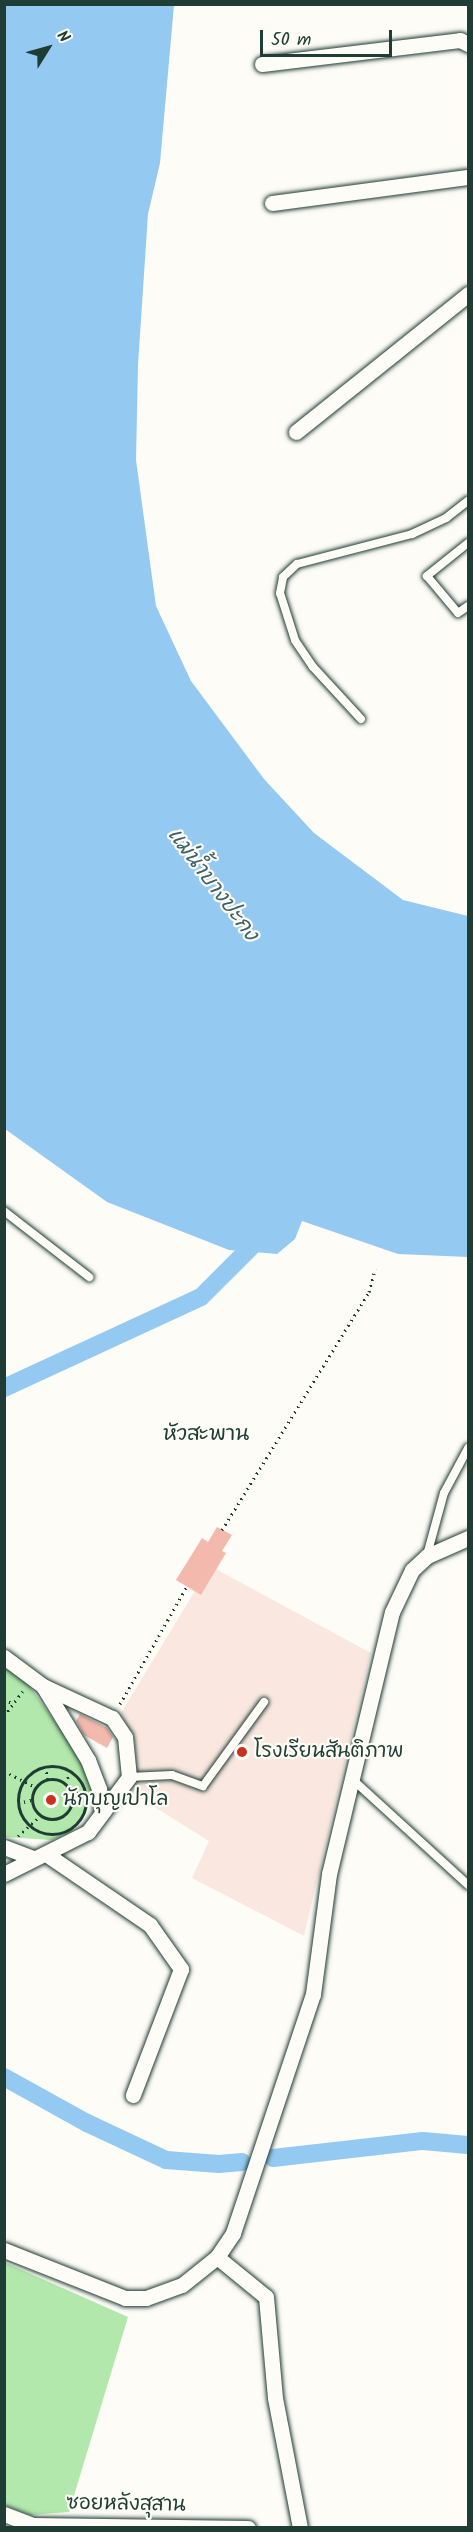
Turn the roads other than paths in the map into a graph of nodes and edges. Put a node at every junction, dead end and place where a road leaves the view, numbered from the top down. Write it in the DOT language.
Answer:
graph roads {
  1 [pos="468,44"];
  2 [pos="262,64"];
  3 [pos="468,178"];
  4 [pos="272,203"];
  5 [pos="468,294"];
  6 [pos="296,432"];
  7 [pos="468,501"];
  8 [pos="468,543"];
  9 [pos="468,606"];
  10 [pos="361,719"];
  11 [pos="4,1211"];
  12 [pos="89,1277"];
  13 [pos="468,1448"];
  14 [pos="468,1538"];
  15 [pos="427,1556"];
  16 [pos="4,1657"];
  17 [pos="37,1683"];
  18 [pos="264,1702"];
  19 [pos="129,1777"];
  20 [pos="352,1779"];
  21 [pos="102,1812"];
  22 [pos="5,1847"];
  23 [pos="39,1856"];
  24 [pos="4,1874"];
  25 [pos="468,1884"];
  26 [pos="133,2095"];
  27 [pos="4,2250"];
  28 [pos="217,2257"];
  29 [pos="4,2514"];
  30 [pos="33,2526"];
  31 [pos="248,2528"];
  32 [pos="300,2528"];
  1 -- 2 [label="street"];
  3 -- 4 [label="street"];
  5 -- 6 [label="street"];
  7 -- 10 [label="lane"];
  8 -- 9 [label="lane"];
  11 -- 12 [label="lane"];
  13 -- 15 [label="lane"];
  14 -- 15 [label="street"];
  15 -- 20 [label="street"];
  16 -- 17 [label="street"];
  17 -- 19 [label="street"];
  17 -- 21 [label="street"];
  18 -- 19 [label="lane"];
  19 -- 21 [label="street"];
  20 -- 25 [label="lane"];
  20 -- 28 [label="street"];
  21 -- 23 [label="street"];
  22 -- 23 [label="street"];
  23 -- 24 [label="street"];
  23 -- 26 [label="street"];
  27 -- 28 [label="street"];
  28 -- 32 [label="street"];
  29 -- 30 [label="street, ซอยหลังสุสาน"];
  30 -- 31 [label="street, ซอยหลังสุสาน"];
}
